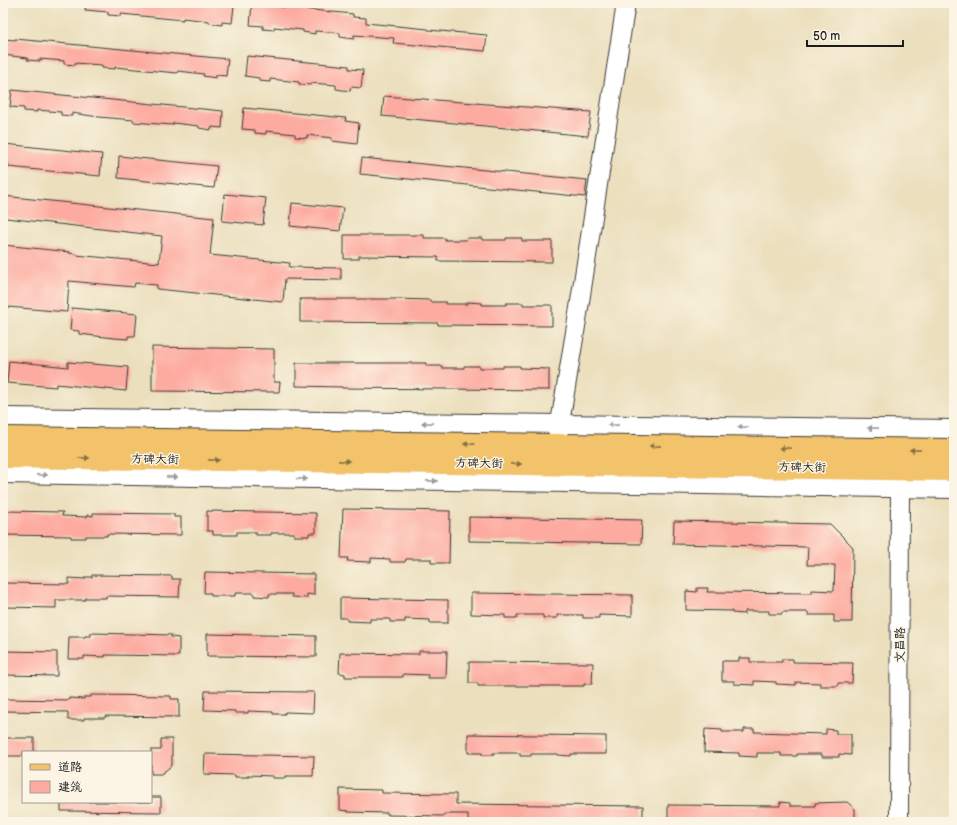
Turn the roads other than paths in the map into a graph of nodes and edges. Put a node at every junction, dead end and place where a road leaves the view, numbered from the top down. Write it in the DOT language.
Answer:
graph roads {
  1 [pos="626,3"];
  2 [pos="3,417"];
  3 [pos="954,429"];
  4 [pos="558,435"];
  5 [pos="3,438"];
  6 [pos="954,450"];
  7 [pos="3,457"];
  8 [pos="954,470"];
  9 [pos="3,474"];
  10 [pos="900,479"];
  11 [pos="954,489"];
  12 [pos="899,822"];
  1 -- 4 [label="street"];
  4 -- 2 [label="street, one-way"];
  3 -- 4 [label="street, one-way"];
  4 -- 5 [label="main road, 方碑大街, one-way"];
  6 -- 4 [label="main road, 方碑大街, one-way"];
  7 -- 10 [label="main road, 方碑大街, one-way"];
  8 -- 10 [label="main road, 方碑大街"];
  9 -- 10 [label="street, one-way"];
  10 -- 11 [label="street"];
  10 -- 12 [label="street, 文昌路"];
}
